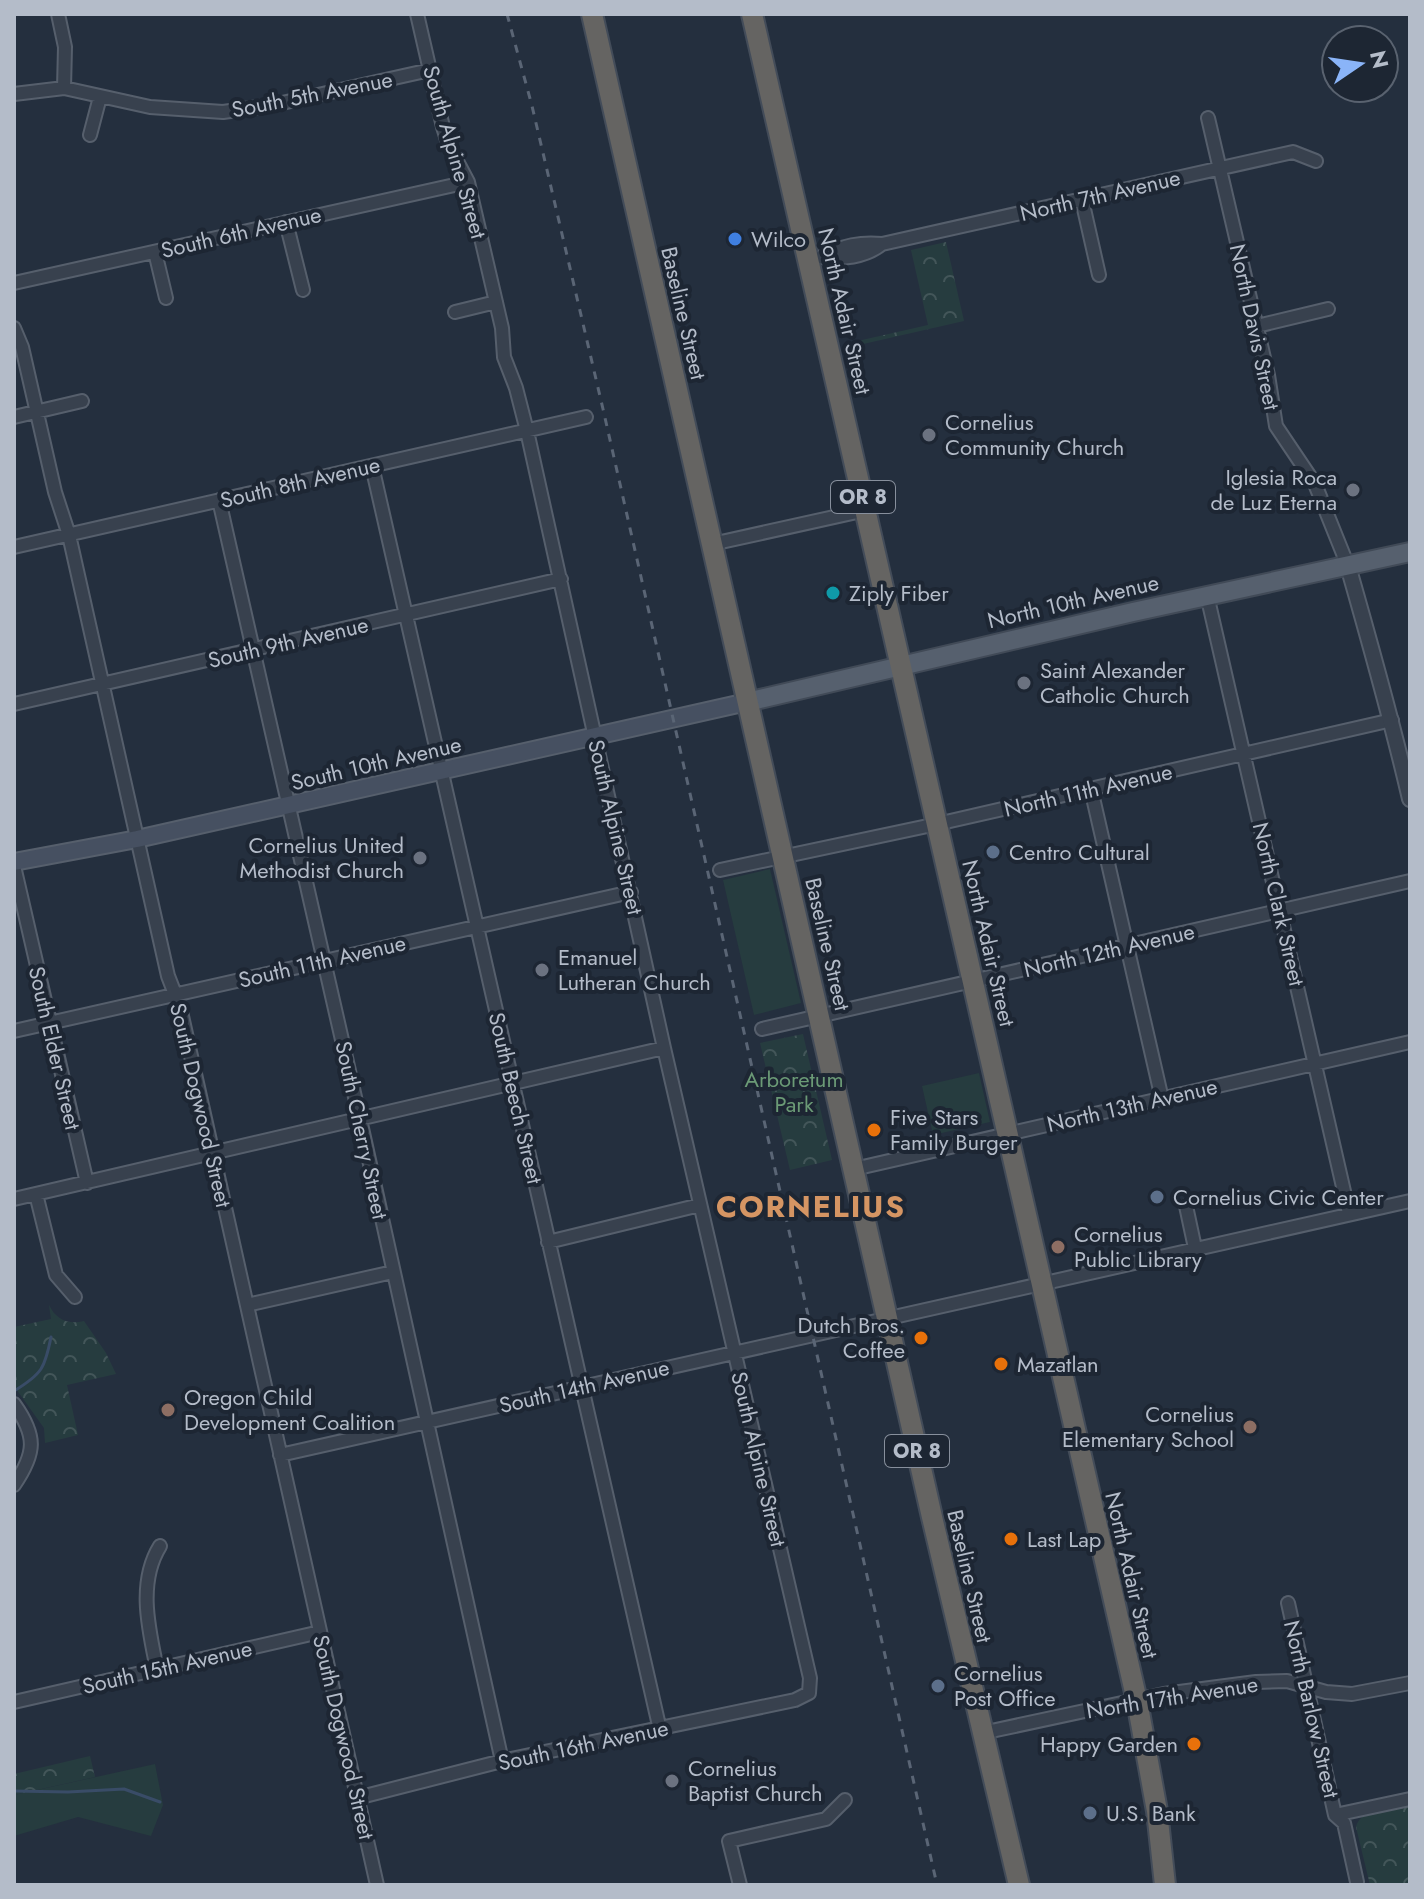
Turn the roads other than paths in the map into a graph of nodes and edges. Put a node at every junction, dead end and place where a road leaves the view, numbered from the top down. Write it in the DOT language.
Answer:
graph roads {
  1 [pos="58,14"];
  2 [pos="417,14"];
  3 [pos="592,14"];
  4 [pos="752,14"];
  5 [pos="430,70"];
  6 [pos="64,88"];
  7 [pos="14,94"];
  8 [pos="100,97"];
  9 [pos="1208,118"];
  10 [pos="90,135"];
  11 [pos="1316,161"];
  12 [pos="1220,168"];
  13 [pos="468,182"];
  14 [pos="1082,200"];
  15 [pos="286,222"];
  16 [pos="155,252"];
  17 [pos="817,258"];
  18 [pos="1099,275"];
  19 [pos="14,283"];
  20 [pos="303,290"];
  21 [pos="166,298"];
  22 [pos="496,302"];
  23 [pos="1328,309"];
  24 [pos="455,312"];
  25 [pos="1257,326"];
  26 [pos="14,328"];
  27 [pos="82,401"];
  28 [pos="36,411"];
  29 [pos="14,417"];
  30 [pos="586,417"];
  31 [pos="527,431"];
  32 [pos="372,466"];
  33 [pos="219,500"];
  34 [pos="866,510"];
  35 [pos="69,535"];
  36 [pos="712,544"];
  37 [pos="14,547"];
  38 [pos="1410,552"];
  39 [pos="1348,566"];
  40 [pos="561,579"];
  41 [pos="1207,595"];
  42 [pos="406,615"];
  43 [pos="253,649"];
  44 [pos="902,665"];
  45 [pos="102,684"];
  46 [pos="747,702"];
  47 [pos="14,704"];
  48 [pos="1392,720"];
  49 [pos="595,735"];
  50 [pos="1245,754"];
  51 [pos="441,770"];
  52 [pos="1091,789"];
  53 [pos="1410,799"];
  54 [pos="289,805"];
  55 [pos="937,824"];
  56 [pos="137,839"];
  57 [pos="783,856"];
  58 [pos="14,864"];
  59 [pos="720,870"];
  60 [pos="1410,881"];
  61 [pos="631,892"];
  62 [pos="1280,911"];
  63 [pos="477,926"];
  64 [pos="1126,946"];
  65 [pos="324,961"];
  66 [pos="972,981"];
  67 [pos="176,995"];
  68 [pos="819,1015"];
  69 [pos="48,1023"];
  70 [pos="762,1029"];
  71 [pos="14,1031"];
  72 [pos="1410,1042"];
  73 [pos="664,1048"];
  74 [pos="1315,1063"];
  75 [pos="514,1084"];
  76 [pos="1162,1099"];
  77 [pos="360,1119"];
  78 [pos="1007,1134"];
  79 [pos="213,1153"];
  80 [pos="854,1169"];
  81 [pos="87,1183"];
  82 [pos="36,1194"];
  83 [pos="14,1199"];
  84 [pos="1410,1201"];
  85 [pos="700,1205"];
  86 [pos="1186,1206"];
  87 [pos="1349,1213"];
  88 [pos="548,1242"];
  89 [pos="1195,1248"];
  90 [pos="393,1272"];
  91 [pos="1041,1283"];
  92 [pos="75,1297"];
  93 [pos="247,1305"];
  94 [pos="888,1318"];
  95 [pos="734,1352"];
  96 [pos="581,1387"];
  97 [pos="14,1404"];
  98 [pos="428,1422"];
  99 [pos="280,1455"];
  100 [pos="14,1485"];
  101 [pos="160,1546"];
  102 [pos="1288,1603"];
  103 [pos="320,1632"];
  104 [pos="157,1669"];
  105 [pos="1410,1683"];
  106 [pos="1306,1686"];
  107 [pos="809,1693"];
  108 [pos="1137,1701"];
  109 [pos="14,1702"];
  110 [pos="660,1730"];
  111 [pos="982,1733"];
  112 [pos="502,1761"];
  113 [pos="357,1798"];
  114 [pos="1410,1799"];
  115 [pos="845,1800"];
  116 [pos="1335,1815"];
  117 [pos="1357,1882"];
  118 [pos="377,1885"];
  119 [pos="740,1885"];
  120 [pos="1019,1885"];
  121 [pos="1165,1885"];
  1 -- 6 [label="street"];
  2 -- 5 [label="street, South Alpine Street"];
  3 -- 36 [label="highway, Baseline Street / OR 8"];
  4 -- 17 [label="highway, North Adair Street / OR 8"];
  5 -- 8 [label="street, South 5th Avenue"];
  5 -- 13 [label="street, South Alpine Street"];
  6 -- 7 [label="street, South 5th Avenue"];
  6 -- 8 [label="street, South 5th Avenue"];
  8 -- 10 [label="street"];
  9 -- 12 [label="street, North Davis Street"];
  11 -- 12 [label="street, North 7th Avenue"];
  12 -- 14 [label="street, North 7th Avenue"];
  12 -- 25 [label="street, North Davis Street"];
  13 -- 15 [label="street, South 6th Avenue"];
  13 -- 22 [label="street, South Alpine Street"];
  14 -- 17 [label="street, North 7th Avenue"];
  14 -- 18 [label="street"];
  15 -- 16 [label="street, South 6th Avenue"];
  15 -- 20 [label="street"];
  16 -- 19 [label="street, South 6th Avenue"];
  16 -- 21 [label="street"];
  17 -- 34 [label="highway, North Adair Street / OR 8"];
  22 -- 24 [label="street"];
  22 -- 31 [label="street, South Alpine Street"];
  23 -- 25 [label="street"];
  25 -- 39 [label="street, North Davis Street"];
  26 -- 28 [label="street, South Dogwood Street"];
  27 -- 28 [label="street"];
  28 -- 29 [label="street"];
  28 -- 35 [label="street, South Dogwood Street"];
  30 -- 31 [label="street, South 8th Avenue"];
  31 -- 32 [label="street, South 8th Avenue"];
  31 -- 40 [label="street, South Alpine Street"];
  32 -- 33 [label="street, South 8th Avenue"];
  32 -- 42 [label="street, South Beech Street"];
  33 -- 35 [label="street, South 8th Avenue"];
  33 -- 43 [label="street, South Cherry Street"];
  34 -- 36 [label="street"];
  34 -- 44 [label="highway, North Adair Street / OR 8"];
  35 -- 37 [label="street, South 8th Avenue"];
  35 -- 45 [label="street, South Dogwood Street"];
  36 -- 46 [label="highway, Baseline Street / OR 8"];
  38 -- 39 [label="main road, North 10th Avenue"];
  39 -- 41 [label="main road, North 10th Avenue"];
  39 -- 48 [label="street, North Davis Street"];
  40 -- 42 [label="street, South 9th Avenue"];
  40 -- 49 [label="street, South Alpine Street"];
  41 -- 44 [label="main road, North 10th Avenue"];
  41 -- 50 [label="street, North Clark Street"];
  42 -- 43 [label="street, South 9th Avenue"];
  42 -- 51 [label="street, South Beech Street"];
  43 -- 45 [label="street, South 9th Avenue"];
  43 -- 54 [label="street, South Cherry Street"];
  44 -- 46 [label="main road, North 10th Avenue"];
  44 -- 55 [label="highway, North Adair Street / OR 8"];
  45 -- 47 [label="street, South 9th Avenue"];
  45 -- 56 [label="street, South Dogwood Street"];
  46 -- 49 [label="main road, South 10th Avenue"];
  46 -- 57 [label="highway, Baseline Street / OR 8"];
  48 -- 50 [label="street, North 11th Avenue"];
  48 -- 53 [label="street, North Davis Street"];
  49 -- 51 [label="main road, South 10th Avenue"];
  49 -- 61 [label="street, South Alpine Street"];
  50 -- 52 [label="street, North 11th Avenue"];
  50 -- 62 [label="street, North Clark Street"];
  51 -- 54 [label="main road, South 10th Avenue"];
  51 -- 63 [label="street, South Beech Street"];
  52 -- 55 [label="street, North 11th Avenue"];
  52 -- 64 [label="street"];
  54 -- 56 [label="main road, South 10th Avenue"];
  54 -- 65 [label="street, South Cherry Street"];
  55 -- 57 [label="street, North 11th Avenue"];
  55 -- 66 [label="highway, North Adair Street / OR 8"];
  56 -- 58 [label="main road, South 10th Avenue"];
  56 -- 67 [label="street, South Dogwood Street"];
  57 -- 59 [label="street"];
  57 -- 68 [label="highway, Baseline Street / OR 8"];
  58 -- 69 [label="street, South Elder Street"];
  60 -- 62 [label="street, North 12th Avenue"];
  61 -- 63 [label="street, South 11th Avenue"];
  61 -- 73 [label="street, South Alpine Street"];
  62 -- 64 [label="street, North 12th Avenue"];
  62 -- 74 [label="street, North Clark Street"];
  63 -- 65 [label="street, South 11th Avenue"];
  63 -- 75 [label="street, South Beech Street"];
  64 -- 66 [label="street, North 12th Avenue"];
  64 -- 76 [label="street"];
  65 -- 67 [label="street, South 11th Avenue"];
  65 -- 77 [label="street, South Cherry Street"];
  66 -- 68 [label="street, North 12th Avenue"];
  66 -- 78 [label="highway, North Adair Street / OR 8"];
  67 -- 69 [label="street, South 11th Avenue"];
  67 -- 79 [label="street, South Dogwood Street"];
  68 -- 70 [label="street, North 12th Avenue"];
  68 -- 80 [label="highway, Baseline Street / OR 8"];
  69 -- 71 [label="street, South 11th Avenue"];
  69 -- 81 [label="street, South Elder Street"];
  72 -- 74 [label="street, North 13th Avenue"];
  73 -- 75 [label="street"];
  73 -- 85 [label="street, South Alpine Street"];
  74 -- 76 [label="street, North 13th Avenue"];
  74 -- 87 [label="street, North Clark Street"];
  75 -- 77 [label="street"];
  75 -- 88 [label="street, South Beech Street"];
  76 -- 78 [label="street, North 13th Avenue"];
  77 -- 79 [label="street"];
  77 -- 90 [label="street, South Cherry Street"];
  78 -- 80 [label="street, North 13th Avenue"];
  78 -- 91 [label="highway, North Adair Street / OR 8"];
  79 -- 81 [label="street"];
  79 -- 93 [label="street, South Dogwood Street"];
  80 -- 94 [label="highway, Baseline Street / OR 8"];
  81 -- 82 [label="street"];
  82 -- 83 [label="street"];
  82 -- 92 [label="street"];
  84 -- 87 [label="street, South 14th Avenue"];
  85 -- 88 [label="street"];
  85 -- 95 [label="street, South Alpine Street"];
  86 -- 89 [label="street"];
  87 -- 89 [label="street, South 14th Avenue"];
  88 -- 96 [label="street, South Beech Street"];
  89 -- 91 [label="street, South 14th Avenue"];
  90 -- 93 [label="street"];
  90 -- 98 [label="street, South Cherry Street"];
  91 -- 94 [label="street, South 14th Avenue"];
  91 -- 108 [label="highway, North Adair Street / OR 8"];
  93 -- 99 [label="street, South Dogwood Street"];
  94 -- 95 [label="street, South 14th Avenue"];
  94 -- 111 [label="highway, Baseline Street / OR 8"];
  95 -- 96 [label="street, South 14th Avenue"];
  95 -- 107 [label="street, South Alpine Street"];
  96 -- 98 [label="street, South 14th Avenue"];
  96 -- 110 [label="street, South Beech Street"];
  97 -- 100 [label="street"];
  98 -- 99 [label="street, South 14th Avenue"];
  98 -- 112 [label="street, South Cherry Street"];
  99 -- 103 [label="street, South Dogwood Street"];
  101 -- 104 [label="street"];
  102 -- 106 [label="street, North Barlow Street"];
  103 -- 104 [label="street, South 15th Avenue"];
  103 -- 113 [label="street, South Dogwood Street"];
  104 -- 109 [label="street, South 15th Avenue"];
  105 -- 106 [label="street, North 17th Avenue"];
  106 -- 108 [label="street, North 17th Avenue"];
  106 -- 116 [label="street, North Barlow Street"];
  107 -- 110 [label="street, South 16th Avenue"];
  108 -- 111 [label="street, North 17th Avenue"];
  108 -- 121 [label="highway, North Adair Street / OR 8"];
  110 -- 112 [label="street, South 16th Avenue"];
  111 -- 120 [label="highway, Baseline Street / OR 8"];
  112 -- 113 [label="street, South 16th Avenue"];
  113 -- 118 [label="street, South Dogwood Street"];
  114 -- 116 [label="street"];
  115 -- 119 [label="street"];
  116 -- 117 [label="street, North Barlow Street"];
}
